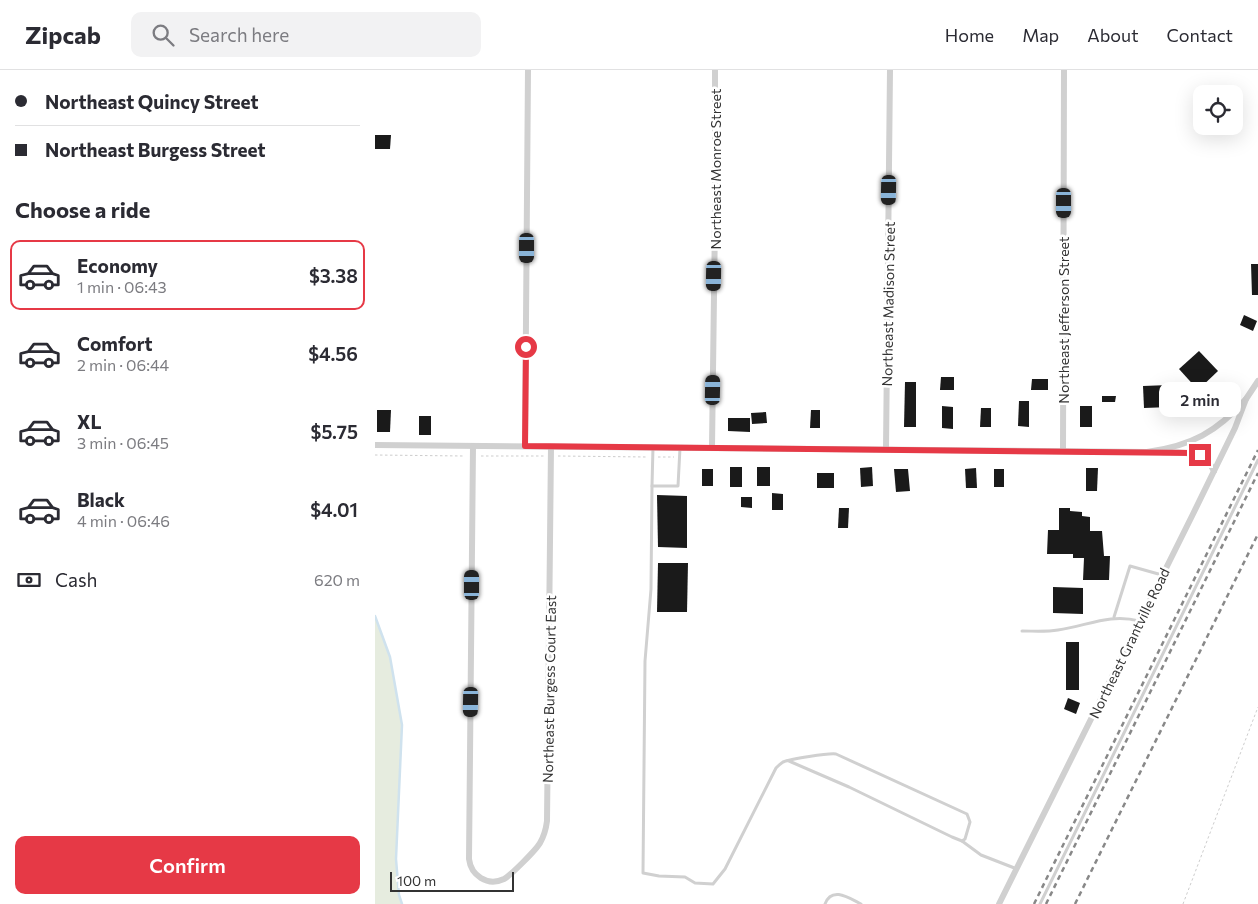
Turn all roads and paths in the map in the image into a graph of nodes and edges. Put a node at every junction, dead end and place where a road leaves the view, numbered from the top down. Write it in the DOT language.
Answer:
graph roads {
  1 [pos="528,70"];
  2 [pos="715,70"];
  3 [pos="890,70"];
  4 [pos="1064,70"];
  5 [pos="1258,381"];
  6 [pos="1247,399"];
  7 [pos="375,445"];
  8 [pos="473,446"];
  9 [pos="525,446"];
  10 [pos="551,446"];
  11 [pos="653,447"];
  12 [pos="681,447"];
  13 [pos="712,447"];
  14 [pos="886,449"];
  15 [pos="1063,451"];
  16 [pos="1147,452"];
  17 [pos="375,455"];
  18 [pos="473,456"];
  19 [pos="550,456"];
  20 [pos="653,457"];
  21 [pos="680,457"];
  22 [pos="1258,460"];
  23 [pos="1214,471"];
  24 [pos="652,486"];
  25 [pos="1163,575"];
  26 [pos="1114,617"];
  27 [pos="1140,621"];
  28 [pos="1022,631"];
  29 [pos="1258,707"];
  30 [pos="789,761"];
  31 [pos="962,841"];
  32 [pos="1017,869"];
  33 [pos="825,904"];
  34 [pos="861,904"];
  35 [pos="999,904"];
  36 [pos="1040,904"];
  37 [pos="1183,904"];
  1 -- 9 [label="street"];
  2 -- 13 [label="street, Northeast Monroe Street"];
  3 -- 14 [label="street, Northeast Madison Street"];
  4 -- 15 [label="street, Northeast Jefferson Street"];
  5 -- 6 [label="street, Northeast Grantville Road"];
  6 -- 16 [label="street"];
  6 -- 23 [label="street, Northeast Grantville Road"];
  7 -- 8 [label="street"];
  8 -- 9 [label="street"];
  8 -- 18 [label="street"];
  9 -- 10 [label="street"];
  10 -- 11 [label="street"];
  10 -- 19 [label="street, Northeast Burgess Court East"];
  11 -- 12 [label="street"];
  11 -- 20 [label="lane"];
  12 -- 13 [label="street"];
  12 -- 21 [label="lane"];
  13 -- 14 [label="street"];
  14 -- 15 [label="street"];
  15 -- 16 [label="street"];
  16 -- 23 [label="street"];
  17 -- 18 [label="path"];
  18 -- 19 [label="path"];
  18 -- 19 [label="street, Northeast Burgess Court East"];
  19 -- 20 [label="path"];
  20 -- 21 [label="path"];
  20 -- 24 [label="lane"];
  21 -- 24 [label="lane"];
  22 -- 36 [label="lane"];
  23 -- 25 [label="street, Northeast Grantville Road"];
  24 -- 30 [label="lane"];
  25 -- 26 [label="lane"];
  25 -- 27 [label="street, Northeast Grantville Road"];
  26 -- 27 [label="lane"];
  26 -- 28 [label="lane"];
  27 -- 32 [label="street, Northeast Grantville Road"];
  29 -- 37 [label="path"];
  30 -- 31 [label="lane"];
  30 -- 31 [label="lane"];
  31 -- 32 [label="lane"];
  32 -- 35 [label="street, Northeast Grantville Road"];
  33 -- 34 [label="lane"];
}
